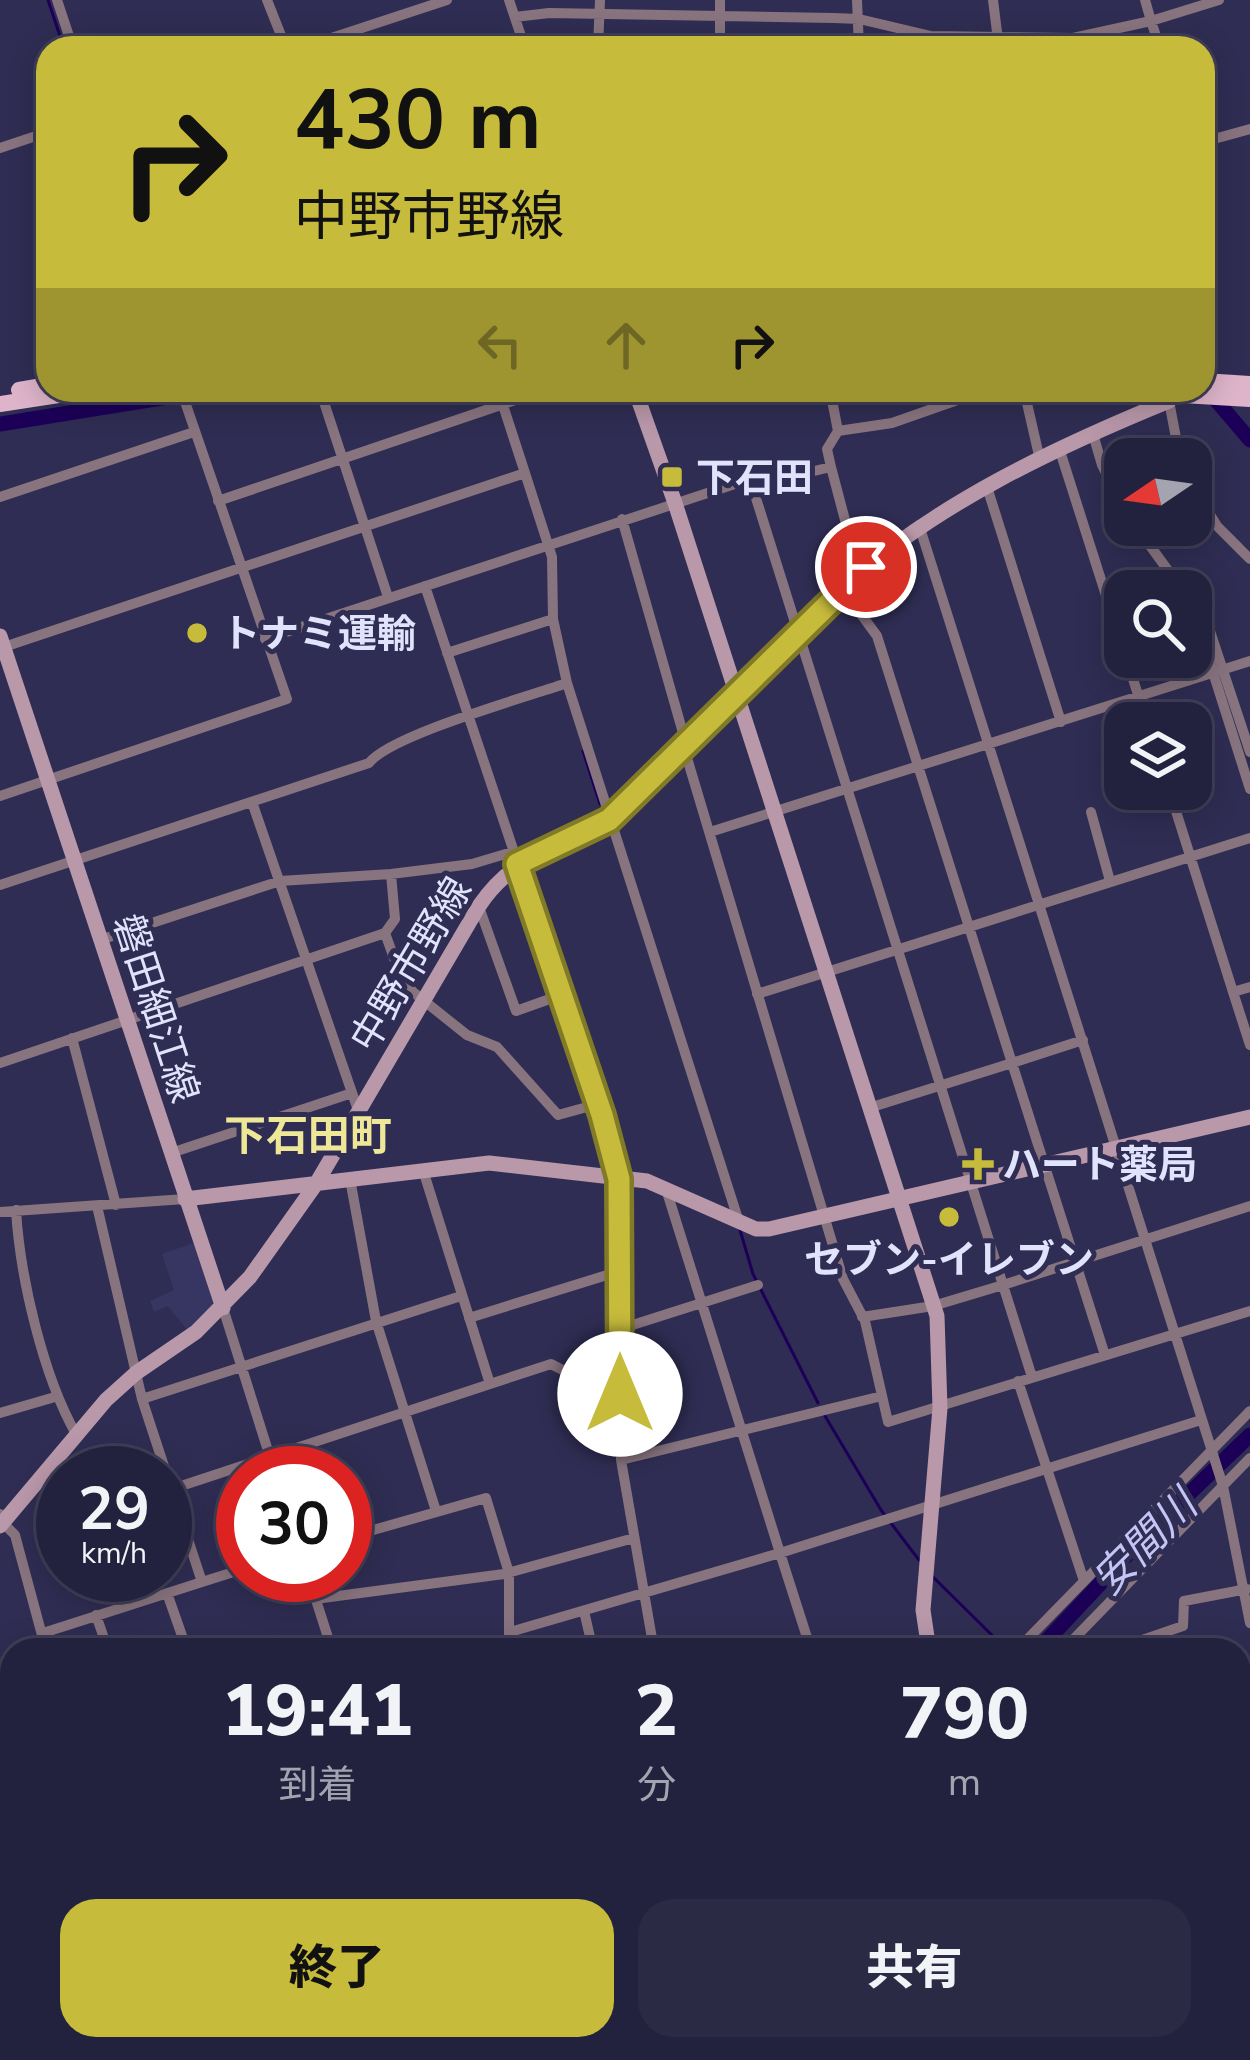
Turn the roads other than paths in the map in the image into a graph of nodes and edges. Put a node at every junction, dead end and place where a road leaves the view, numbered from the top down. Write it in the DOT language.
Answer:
graph roads {
  1 [pos="57,0"];
  2 [pos="267,0"];
  3 [pos="447,0"];
  4 [pos="509,0"];
  5 [pos="601,0"];
  6 [pos="720,0"];
  7 [pos="857,0"];
  8 [pos="993,0"];
  9 [pos="1145,0"];
  10 [pos="1219,0"];
  11 [pos="598,14"];
  12 [pos="721,16"];
  13 [pos="515,17"];
  14 [pos="859,19"];
  15 [pos="1151,20"];
  16 [pos="70,36"];
  17 [pos="281,36"];
  18 [pos="338,36"];
  19 [pos="521,36"];
  20 [pos="598,36"];
  21 [pos="720,36"];
  22 [pos="859,36"];
  23 [pos="931,36"];
  24 [pos="998,36"];
  25 [pos="1096,36"];
  26 [pos="1156,36"];
  27 [pos="1250,129"];
  28 [pos="36,136"];
  29 [pos="1215,139"];
  30 [pos="0,148"];
  31 [pos="1250,384"];
  32 [pos="1215,385"];
  33 [pos="36,387"];
  34 [pos="1215,391"];
  35 [pos="0,393"];
  36 [pos="36,398"];
  37 [pos="1250,400"];
  38 [pos="184,402"];
  39 [pos="324,402"];
  40 [pos="508,402"];
  41 [pos="638,402"];
  42 [pos="832,402"];
  43 [pos="952,402"];
  44 [pos="1027,402"];
  45 [pos="1160,402"];
  46 [pos="1176,402"];
  47 [pos="0,404"];
  48 [pos="502,404"];
  49 [pos="838,431"];
  50 [pos="194,432"];
  51 [pos="1093,434"];
  52 [pos="1178,438"];
  53 [pos="1060,451"];
  54 [pos="344,457"];
  55 [pos="1040,460"];
  56 [pos="832,467"];
  57 [pos="1104,469"];
  58 [pos="525,473"];
  59 [pos="750,479"];
  60 [pos="987,487"];
  61 [pos="0,497"];
  62 [pos="218,501"];
  63 [pos="675,503"];
  64 [pos="1212,518"];
  65 [pos="622,519"];
  66 [pos="365,525"];
  67 [pos="919,525"];
  68 [pos="548,544"];
  69 [pos="1250,559"];
  70 [pos="242,567"];
  71 [pos="866,567"];
  72 [pos="424,586"];
  73 [pos="842,588"];
  74 [pos="1104,590"];
  75 [pos="388,597"];
  76 [pos="553,619"];
  77 [pos="796,632"];
  78 [pos="265,639"];
  79 [pos="1212,641"];
  80 [pos="2,642"];
  81 [pos="447,653"];
  82 [pos="1250,661"];
  83 [pos="1218,672"];
  84 [pos="1132,678"];
  85 [pos="567,683"];
  86 [pos="735,694"];
  87 [pos="1138,696"];
  88 [pos="1140,702"];
  89 [pos="467,718"];
  90 [pos="1060,722"];
  91 [pos="989,744"];
  92 [pos="683,748"];
  93 [pos="1250,752"];
  94 [pos="918,767"];
  95 [pos="47,780"];
  96 [pos="1250,789"];
  97 [pos="845,791"];
  98 [pos="0,796"];
  99 [pos="252,802"];
  100 [pos="1175,810"];
  101 [pos="1090,812"];
  102 [pos="773,813"];
  103 [pos="609,820"];
  104 [pos="710,832"];
  105 [pos="1250,838"];
  106 [pos="1189,856"];
  107 [pos="514,858"];
  108 [pos="73,860"];
  109 [pos="391,874"];
  110 [pos="280,881"];
  111 [pos="1110,881"];
  112 [pos="0,885"];
  113 [pos="1040,904"];
  114 [pos="479,906"];
  115 [pos="969,927"];
  116 [pos="385,933"];
  117 [pos="100,940"];
  118 [pos="896,949"];
  119 [pos="308,958"];
  120 [pos="824,970"];
  121 [pos="1250,987"];
  122 [pos="1233,992"];
  123 [pos="757,994"];
  124 [pos="561,995"];
  125 [pos="425,1001"];
  126 [pos="126,1020"];
  127 [pos="72,1038"];
  128 [pos="1084,1040"];
  129 [pos="1250,1045"];
  130 [pos="0,1063"];
  131 [pos="1012,1063"];
  132 [pos="941,1086"];
  133 [pos="352,1093"];
  134 [pos="598,1104"];
  135 [pos="868,1108"];
  136 [pos="358,1113"];
  137 [pos="1250,1117"];
  138 [pos="1119,1149"];
  139 [pos="170,1153"];
  140 [pos="1044,1166"];
  141 [pos="423,1170"];
  142 [pos="350,1179"];
  143 [pos="619,1179"];
  144 [pos="316,1184"];
  145 [pos="970,1184"];
  146 [pos="666,1189"];
  147 [pos="185,1199"];
  148 [pos="898,1201"];
  149 [pos="116,1205"];
  150 [pos="1250,1206"];
  151 [pos="97,1207"];
  152 [pos="16,1210"];
  153 [pos="0,1211"];
  154 [pos="826,1218"];
  155 [pos="739,1222"];
  156 [pos="1145,1240"];
  157 [pos="1075,1262"];
  158 [pos="620,1270"];
  159 [pos="758,1285"];
  160 [pos="1003,1285"];
  161 [pos="461,1296"];
  162 [pos="703,1304"];
  163 [pos="934,1306"];
  164 [pos="223,1308"];
  165 [pos="1250,1311"];
  166 [pos="862,1317"];
  167 [pos="469,1318"];
  168 [pos="376,1321"];
  169 [pos="620,1329"];
  170 [pos="1173,1331"];
  171 [pos="1104,1352"];
  172 [pos="619,1362"];
  173 [pos="241,1366"];
  174 [pos="136,1373"];
  175 [pos="1032,1377"];
  176 [pos="1018,1381"];
  177 [pos="490,1384"];
  178 [pos="882,1396"];
  179 [pos="55,1397"];
  180 [pos="142,1400"];
  181 [pos="940,1408"];
  182 [pos="404,1410"];
  183 [pos="1250,1412"];
  184 [pos="0,1413"];
  185 [pos="1201,1420"];
  186 [pos="742,1428"];
  187 [pos="76,1434"];
  188 [pos="158,1446"];
  189 [pos="267,1446"];
  190 [pos="299,1446"];
  191 [pos="1212,1451"];
  192 [pos="1250,1458"];
  193 [pos="621,1460"];
  194 [pos="1047,1470"];
  195 [pos="1222,1485"];
  196 [pos="931,1506"];
  197 [pos="436,1511"];
  198 [pos="1,1521"];
  199 [pos="372,1530"];
  200 [pos="634,1538"];
  201 [pos="192,1551"];
  202 [pos="781,1553"];
  203 [pos="509,1573"];
  204 [pos="216,1578"];
  205 [pos="1084,1581"];
  206 [pos="202,1582"];
  207 [pos="192,1585"];
  208 [pos="1246,1589"];
  209 [pos="372,1591"];
  210 [pos="645,1595"];
  211 [pos="138,1602"];
  212 [pos="170,1602"];
  213 [pos="316,1602"];
  214 [pos="584,1611"];
  215 [pos="96,1615"];
  216 [pos="1250,1623"];
  217 [pos="43,1633"];
  218 [pos="44,1638"];
  219 [pos="104,1638"];
  220 [pos="183,1638"];
  221 [pos="329,1638"];
  222 [pos="510,1638"];
  223 [pos="515,1638"];
  224 [pos="590,1638"];
  225 [pos="652,1638"];
  226 [pos="808,1638"];
  227 [pos="927,1638"];
  228 [pos="1029,1638"];
  229 [pos="1075,1638"];
  230 [pos="1148,1638"];
  1 -- 16 [label="street"];
  2 -- 17 [label="street"];
  3 -- 18 [label="street"];
  4 -- 13 [label="street"];
  5 -- 11 [label="street"];
  6 -- 12 [label="street"];
  7 -- 14 [label="street"];
  8 -- 24 [label="street"];
  9 -- 15 [label="street"];
  10 -- 15 [label="street"];
  11 -- 12 [label="street"];
  11 -- 13 [label="street"];
  11 -- 20 [label="street"];
  12 -- 14 [label="street"];
  12 -- 21 [label="street"];
  13 -- 19 [label="street"];
  14 -- 22 [label="street"];
  14 -- 23 [label="street"];
  15 -- 25 [label="street"];
  15 -- 26 [label="street"];
  27 -- 29 [label="street"];
  28 -- 30 [label="street"];
  31 -- 32 [label="main road"];
  33 -- 35 [label="main road"];
  34 -- 37 [label="main road"];
  36 -- 47 [label="main road"];
  38 -- 50 [label="street"];
  39 -- 54 [label="street"];
  40 -- 48 [label="street"];
  41 -- 63 [label="street"];
  42 -- 49 [label="street"];
  43 -- 49 [label="street"];
  44 -- 55 [label="street"];
  45 -- 51 [label="street, 中野市野線"];
  46 -- 52 [label="street"];
  48 -- 54 [label="street"];
  48 -- 58 [label="street"];
  49 -- 56 [label="street"];
  50 -- 61 [label="street"];
  50 -- 62 [label="street"];
  51 -- 53 [label="street, 中野市野線"];
  51 -- 57 [label="street"];
  53 -- 55 [label="street, 中野市野線"];
  53 -- 74 [label="street"];
  54 -- 62 [label="street"];
  54 -- 66 [label="street"];
  55 -- 60 [label="street, 中野市野線"];
  56 -- 59 [label="street"];
  56 -- 71 [label="street"];
  58 -- 66 [label="street"];
  58 -- 68 [label="street"];
  59 -- 63 [label="street"];
  59 -- 77 [label="street"];
  60 -- 67 [label="street, 中野市野線"];
  60 -- 90 [label="street"];
  62 -- 70 [label="street"];
  63 -- 65 [label="street"];
  63 -- 86 [label="street"];
  64 -- 69 [label="street"];
  65 -- 68 [label="street"];
  65 -- 92 [label="street"];
  66 -- 70 [label="street"];
  66 -- 75 [label="street"];
  67 -- 71 [label="street, 中野市野線"];
  67 -- 91 [label="street"];
  68 -- 72 [label="street"];
  68 -- 76 [label="street"];
  70 -- 78 [label="street"];
  70 -- 80 [label="street"];
  71 -- 73 [label="street, 中野市野線"];
  72 -- 75 [label="street"];
  72 -- 81 [label="street"];
  73 -- 77 [label="street, 中野市野線"];
  73 -- 94 [label="street"];
  75 -- 78 [label="street"];
  76 -- 81 [label="street"];
  76 -- 85 [label="street"];
  77 -- 86 [label="street, 中野市野線"];
  77 -- 97 [label="street"];
  78 -- 95 [label="street"];
  79 -- 83 [label="street"];
  80 -- 95 [label="street, 磐田細江線"];
  81 -- 89 [label="street"];
  82 -- 83 [label="street"];
  83 -- 87 [label="street"];
  83 -- 93 [label="street"];
  83 -- 96 [label="street"];
  84 -- 87 [label="street"];
  85 -- 89 [label="street"];
  85 -- 103 [label="street"];
  86 -- 92 [label="street, 中野市野線"];
  86 -- 102 [label="street"];
  87 -- 88 [label="street"];
  87 -- 90 [label="street"];
  89 -- 99 [label="street"];
  89 -- 107 [label="street"];
  90 -- 91 [label="street"];
  91 -- 94 [label="street"];
  91 -- 113 [label="street"];
  92 -- 103 [label="street, 中野市野線"];
  92 -- 104 [label="street"];
  94 -- 97 [label="street"];
  94 -- 115 [label="street"];
  95 -- 98 [label="street"];
  95 -- 108 [label="street, 磐田細江線"];
  97 -- 102 [label="street"];
  97 -- 118 [label="street"];
  99 -- 108 [label="street"];
  99 -- 110 [label="street"];
  100 -- 106 [label="street"];
  101 -- 111 [label="street"];
  102 -- 104 [label="street"];
  102 -- 120 [label="street"];
  103 -- 107 [label="street, 中野市野線"];
  103 -- 155 [label="street"];
  104 -- 123 [label="street"];
  105 -- 106 [label="street"];
  106 -- 111 [label="street"];
  106 -- 122 [label="street"];
  107 -- 109 [label="street"];
  107 -- 114 [label="street, 中野市野線"];
  107 -- 124 [label="street"];
  108 -- 112 [label="street"];
  108 -- 117 [label="street, 磐田細江線"];
  109 -- 110 [label="street"];
  109 -- 116 [label="street"];
  110 -- 117 [label="street"];
  110 -- 119 [label="street"];
  111 -- 113 [label="street"];
  113 -- 115 [label="street"];
  113 -- 128 [label="street"];
  114 -- 124 [label="street"];
  114 -- 125 [label="street, 中野市野線"];
  115 -- 118 [label="street"];
  115 -- 131 [label="street"];
  116 -- 119 [label="street"];
  116 -- 125 [label="street"];
  117 -- 126 [label="street, 磐田細江線"];
  118 -- 120 [label="street"];
  118 -- 132 [label="street"];
  119 -- 126 [label="street"];
  119 -- 133 [label="street"];
  120 -- 123 [label="street"];
  120 -- 135 [label="street"];
  121 -- 122 [label="street"];
  122 -- 129 [label="street"];
  123 -- 154 [label="street"];
  124 -- 134 [label="street"];
  125 -- 134 [label="street"];
  125 -- 136 [label="street, 中野市野線"];
  126 -- 127 [label="street"];
  126 -- 139 [label="street, 磐田細江線"];
  127 -- 130 [label="street"];
  127 -- 149 [label="street"];
  128 -- 131 [label="street"];
  128 -- 138 [label="street"];
  131 -- 132 [label="street"];
  131 -- 140 [label="street"];
  132 -- 135 [label="street"];
  132 -- 145 [label="street"];
  133 -- 136 [label="street"];
  133 -- 139 [label="street"];
  134 -- 143 [label="street"];
  135 -- 148 [label="street"];
  136 -- 144 [label="street, 中野市野線"];
  137 -- 138 [label="street"];
  138 -- 140 [label="street"];
  138 -- 156 [label="street"];
  139 -- 147 [label="street, 磐田細江線"];
  140 -- 145 [label="street"];
  140 -- 157 [label="street"];
  141 -- 142 [label="street"];
  141 -- 143 [label="street"];
  141 -- 161 [label="street"];
  142 -- 144 [label="street"];
  142 -- 168 [label="street"];
  143 -- 146 [label="street"];
  143 -- 158 [label="street"];
  144 -- 147 [label="street"];
  144 -- 164 [label="street, 中野市野線"];
  145 -- 148 [label="street"];
  145 -- 160 [label="street"];
  146 -- 155 [label="street"];
  146 -- 162 [label="street"];
  147 -- 149 [label="street"];
  147 -- 164 [label="street, 磐田細江線"];
  148 -- 154 [label="street"];
  148 -- 163 [label="street"];
  149 -- 151 [label="street"];
  150 -- 156 [label="street"];
  151 -- 152 [label="street"];
  151 -- 174 [label="street"];
  152 -- 153 [label="street"];
  152 -- 179 [label="street"];
  154 -- 155 [label="street"];
  154 -- 166 [label="street"];
  156 -- 157 [label="street"];
  156 -- 170 [label="street"];
  157 -- 160 [label="street"];
  157 -- 171 [label="street"];
  158 -- 167 [label="street"];
  158 -- 169 [label="street"];
  159 -- 162 [label="street"];
  160 -- 163 [label="street"];
  160 -- 175 [label="street"];
  161 -- 167 [label="street"];
  161 -- 168 [label="street"];
  162 -- 169 [label="street"];
  162 -- 186 [label="street"];
  163 -- 166 [label="street"];
  163 -- 181 [label="street"];
  164 -- 173 [label="street"];
  164 -- 174 [label="street"];
  165 -- 170 [label="street"];
  166 -- 178 [label="street"];
  167 -- 177 [label="street"];
  168 -- 173 [label="street"];
  168 -- 182 [label="street"];
  169 -- 172 [label="street"];
  170 -- 171 [label="street"];
  170 -- 185 [label="street"];
  171 -- 175 [label="street"];
  172 -- 177 [label="street"];
  172 -- 193 [label="street"];
  173 -- 180 [label="street"];
  173 -- 189 [label="street"];
  174 -- 180 [label="street"];
  174 -- 187 [label="street"];
  175 -- 176 [label="street"];
  176 -- 181 [label="street"];
  176 -- 194 [label="street"];
  177 -- 182 [label="street"];
  178 -- 181 [label="street"];
  178 -- 186 [label="street"];
  179 -- 184 [label="street"];
  179 -- 187 [label="street"];
  180 -- 188 [label="street"];
  181 -- 196 [label="street"];
  182 -- 190 [label="street"];
  182 -- 197 [label="street"];
  183 -- 191 [label="street"];
  185 -- 191 [label="street"];
  185 -- 194 [label="street"];
  186 -- 193 [label="street"];
  186 -- 202 [label="street"];
  187 -- 198 [label="street"];
  191 -- 195 [label="street"];
  191 -- 205 [label="street"];
  192 -- 195 [label="street"];
  193 -- 200 [label="street"];
  194 -- 196 [label="street"];
  194 -- 205 [label="street"];
  195 -- 208 [label="street"];
  195 -- 229 [label="street"];
  196 -- 202 [label="street"];
  196 -- 227 [label="street"];
  197 -- 199 [label="street"];
  197 -- 203 [label="street"];
  198 -- 217 [label="street"];
  200 -- 203 [label="street"];
  200 -- 210 [label="street"];
  201 -- 206 [label="street"];
  202 -- 210 [label="street"];
  202 -- 226 [label="street"];
  203 -- 209 [label="street"];
  203 -- 222 [label="street"];
  204 -- 206 [label="street"];
  205 -- 228 [label="street"];
  206 -- 207 [label="street"];
  208 -- 216 [label="street"];
  208 -- 230 [label="street"];
  210 -- 214 [label="street"];
  210 -- 225 [label="street"];
  211 -- 215 [label="street"];
  212 -- 220 [label="street"];
  213 -- 221 [label="street"];
  214 -- 223 [label="street"];
  214 -- 224 [label="street"];
  215 -- 217 [label="street"];
  215 -- 219 [label="street"];
  217 -- 218 [label="street"];
}
